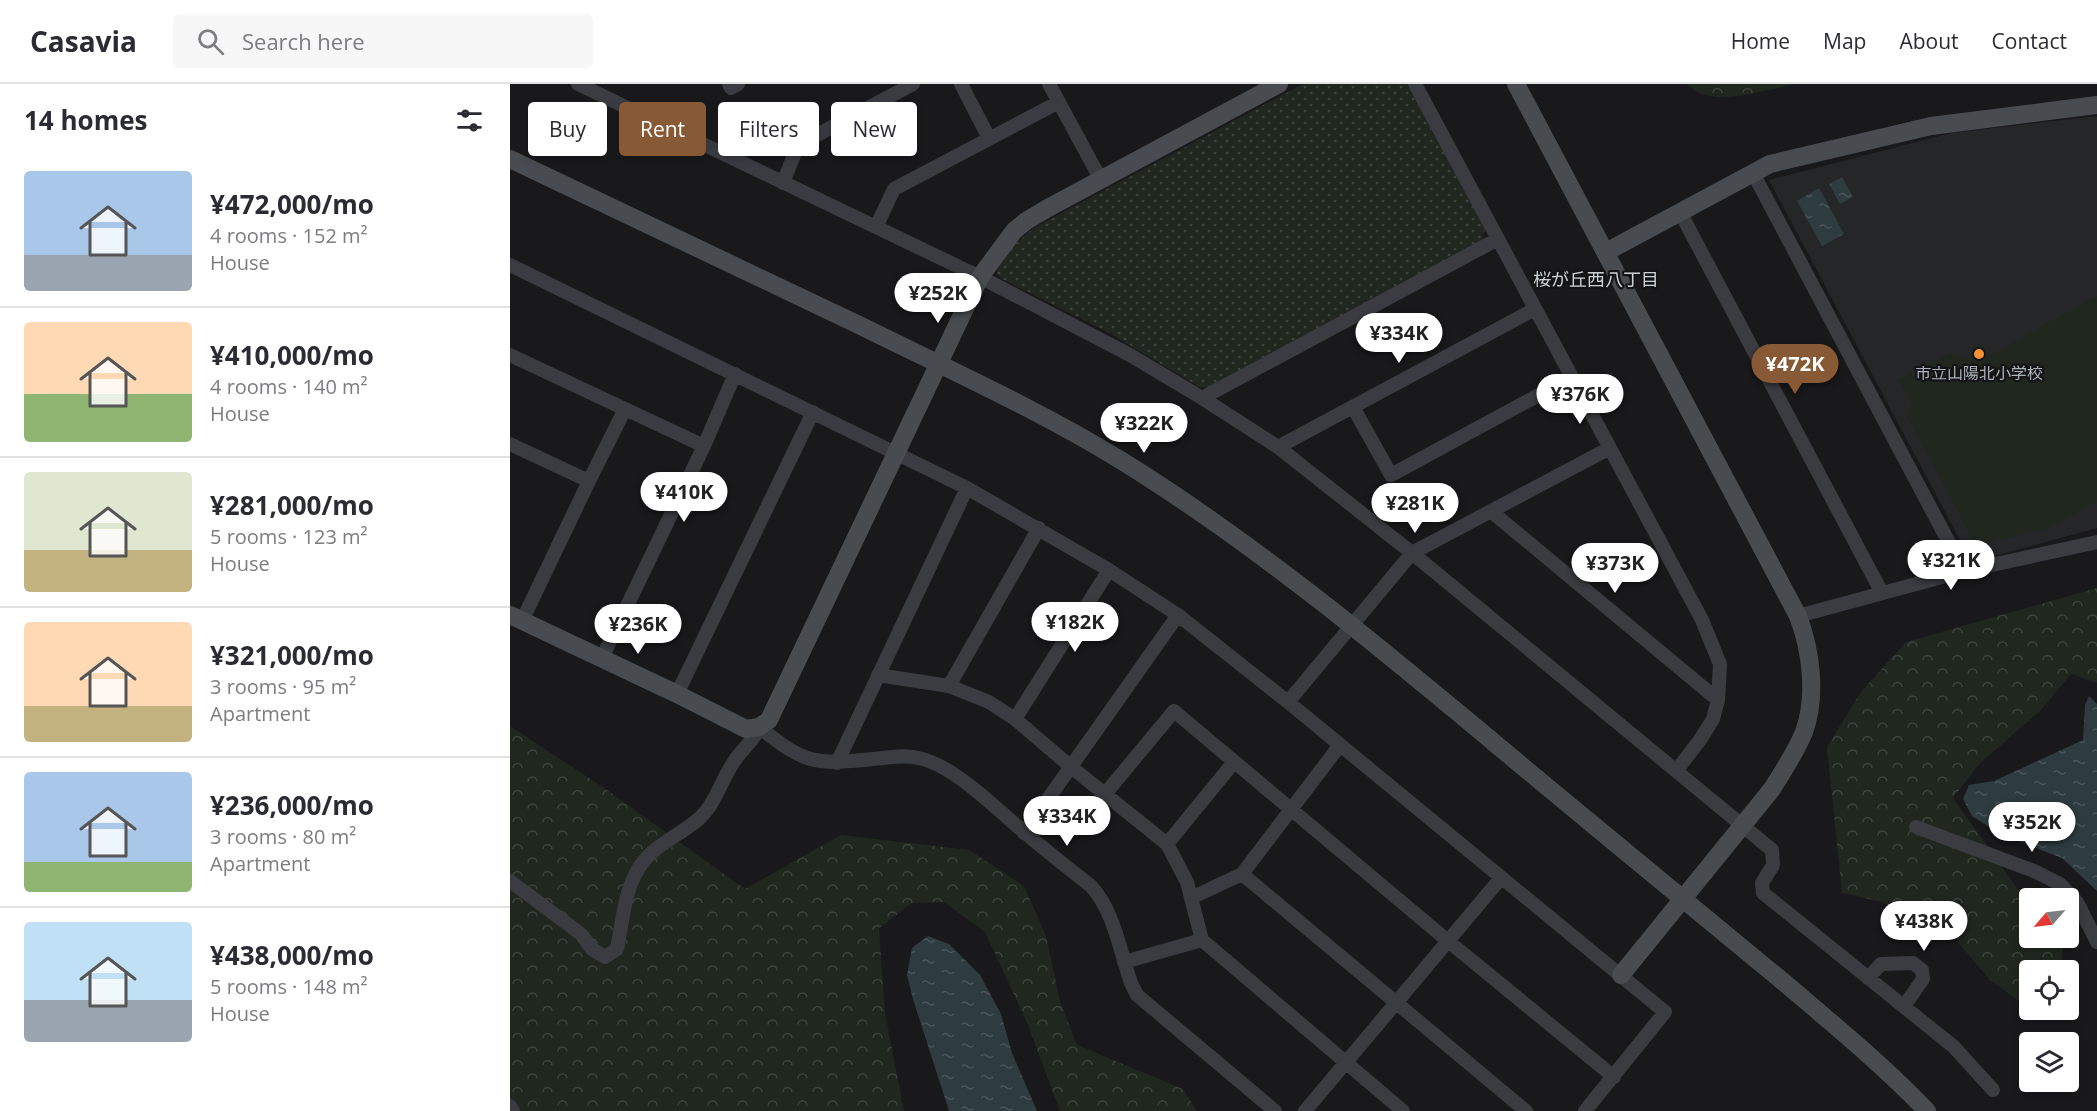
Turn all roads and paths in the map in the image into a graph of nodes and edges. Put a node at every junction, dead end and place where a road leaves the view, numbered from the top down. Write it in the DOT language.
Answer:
graph roads {
  1 [pos="578,84"];
  2 [pos="729,84"];
  3 [pos="738,84"];
  4 [pos="914,84"];
  5 [pos="961,84"];
  6 [pos="1049,84"];
  7 [pos="1279,84"];
  8 [pos="1415,84"];
  9 [pos="1516,84"];
  10 [pos="599,89"];
  11 [pos="1059,102"];
  12 [pos="2097,105"];
  13 [pos="989,138"];
  14 [pos="510,159"];
  15 [pos="1752,173"];
  16 [pos="1101,180"];
  17 [pos="783,183"];
  18 [pos="1680,212"];
  19 [pos="876,227"];
  20 [pos="1498,239"];
  21 [pos="1606,252"];
  22 [pos="510,265"];
  23 [pos="980,277"];
  24 [pos="1534,309"];
  25 [pos="510,354"];
  26 [pos="939,364"];
  27 [pos="735,374"];
  28 [pos="1572,377"];
  29 [pos="1202,398"];
  30 [pos="1353,407"];
  31 [pos="625,409"];
  32 [pos="813,412"];
  33 [pos="510,444"];
  34 [pos="704,446"];
  35 [pos="1278,447"];
  36 [pos="1610,448"];
  37 [pos="896,453"];
  38 [pos="589,481"];
  39 [pos="967,488"];
  40 [pos="1492,512"];
  41 [pos="1039,528"];
  42 [pos="2097,542"];
  43 [pos="1412,553"];
  44 [pos="1109,570"];
  45 [pos="1964,571"];
  46 [pos="1882,593"];
  47 [pos="1178,615"];
  48 [pos="1798,616"];
  49 [pos="516,618"];
  50 [pos="1352,626"];
  51 [pos="602,658"];
  52 [pos="878,675"];
  53 [pos="949,686"];
  54 [pos="677,694"];
  55 [pos="1718,700"];
  56 [pos="1288,702"];
  57 [pos="1015,719"];
  58 [pos="759,727"];
  59 [pos="1340,745"];
  60 [pos="1234,762"];
  61 [pos="837,763"];
  62 [pos="1070,766"];
  63 [pos="1676,771"];
  64 [pos="1105,794"];
  65 [pos="1291,810"];
  66 [pos="1742,826"];
  67 [pos="1916,827"];
  68 [pos="1024,833"];
  69 [pos="1167,844"];
  70 [pos="1242,873"];
  71 [pos="1501,878"];
  72 [pos="510,881"];
  73 [pos="1191,898"];
  74 [pos="1683,898"];
  75 [pos="1202,940"];
  76 [pos="1448,941"];
  77 [pos="2097,942"];
  78 [pos="1124,962"];
  79 [pos="1621,975"];
  80 [pos="1868,978"];
  81 [pos="1396,1002"];
  82 [pos="1904,1006"];
  83 [pos="1345,1063"];
  84 [pos="1614,1077"];
  85 [pos="1994,1090"];
  86 [pos="510,1106"];
  87 [pos="513,1111"];
  88 [pos="1275,1111"];
  89 [pos="1305,1111"];
  90 [pos="1402,1111"];
  91 [pos="1526,1111"];
  92 [pos="1585,1111"];
  93 [pos="1927,1111"];
  1 -- 10 [label="street"];
  2 -- 3 [label="street"];
  4 -- 17 [label="street"];
  5 -- 13 [label="street"];
  6 -- 11 [label="street"];
  7 -- 16 [label="street"];
  8 -- 20 [label="street"];
  9 -- 21 [label="street"];
  10 -- 17 [label="street"];
  11 -- 13 [label="street"];
  11 -- 16 [label="street"];
  12 -- 15 [label="street"];
  13 -- 19 [label="street"];
  14 -- 26 [label="street"];
  15 -- 18 [label="street"];
  15 -- 45 [label="street"];
  16 -- 23 [label="street"];
  17 -- 19 [label="street"];
  18 -- 21 [label="street"];
  18 -- 46 [label="street"];
  19 -- 23 [label="street"];
  20 -- 24 [label="street"];
  20 -- 29 [label="street"];
  21 -- 48 [label="street"];
  22 -- 27 [label="street"];
  23 -- 26 [label="street"];
  23 -- 29 [label="street"];
  24 -- 28 [label="street"];
  24 -- 30 [label="street"];
  25 -- 31 [label="street"];
  26 -- 37 [label="street"];
  26 -- 50 [label="street"];
  27 -- 32 [label="street"];
  27 -- 34 [label="street"];
  28 -- 30 [label="street"];
  28 -- 36 [label="street"];
  29 -- 35 [label="street"];
  30 -- 35 [label="street"];
  31 -- 34 [label="street"];
  31 -- 38 [label="street"];
  32 -- 37 [label="street"];
  32 -- 54 [label="street"];
  33 -- 38 [label="street"];
  34 -- 51 [label="street"];
  35 -- 43 [label="street"];
  36 -- 40 [label="street"];
  36 -- 55 [label="street"];
  37 -- 39 [label="street"];
  37 -- 58 [label="street"];
  38 -- 49 [label="street"];
  39 -- 41 [label="street"];
  39 -- 52 [label="street"];
  40 -- 43 [label="street"];
  40 -- 55 [label="street"];
  41 -- 44 [label="street"];
  41 -- 53 [label="street"];
  42 -- 45 [label="street"];
  43 -- 50 [label="street"];
  43 -- 63 [label="street"];
  44 -- 47 [label="street"];
  44 -- 57 [label="street"];
  45 -- 46 [label="street"];
  46 -- 48 [label="street"];
  47 -- 56 [label="street"];
  47 -- 62 [label="street"];
  48 -- 66 [label="street"];
  49 -- 51 [label="street"];
  50 -- 56 [label="street"];
  50 -- 74 [label="street"];
  51 -- 54 [label="street"];
  52 -- 53 [label="street"];
  52 -- 61 [label="street"];
  53 -- 57 [label="street"];
  54 -- 58 [label="street"];
  55 -- 63 [label="street"];
  56 -- 59 [label="street"];
  57 -- 62 [label="street"];
  58 -- 61 [label="street"];
  58 -- 72 [label="street"];
  59 -- 65 [label="street"];
  59 -- 71 [label="street"];
  60 -- 64 [label="street"];
  60 -- 65 [label="street"];
  60 -- 69 [label="street"];
  61 -- 68 [label="street"];
  62 -- 64 [label="street"];
  62 -- 68 [label="street"];
  63 -- 66 [label="street"];
  64 -- 69 [label="street"];
  65 -- 70 [label="street"];
  65 -- 76 [label="street"];
  66 -- 74 [label="street"];
  66 -- 80 [label="street"];
  67 -- 77 [label="street"];
  68 -- 78 [label="street"];
  69 -- 73 [label="street"];
  70 -- 73 [label="street"];
  70 -- 81 [label="street"];
  71 -- 76 [label="street"];
  71 -- 79 [label="street"];
  73 -- 75 [label="street"];
  74 -- 79 [label="street"];
  74 -- 93 [label="street"];
  75 -- 78 [label="street"];
  75 -- 83 [label="street"];
  76 -- 81 [label="street"];
  76 -- 84 [label="street"];
  78 -- 88 [label="street"];
  79 -- 84 [label="street"];
  80 -- 82 [label="street"];
  80 -- 82 [label="street"];
  81 -- 83 [label="street"];
  81 -- 91 [label="street"];
  82 -- 85 [label="street"];
  83 -- 89 [label="street"];
  83 -- 90 [label="street"];
  84 -- 92 [label="street"];
  86 -- 87 [label="street"];
}
